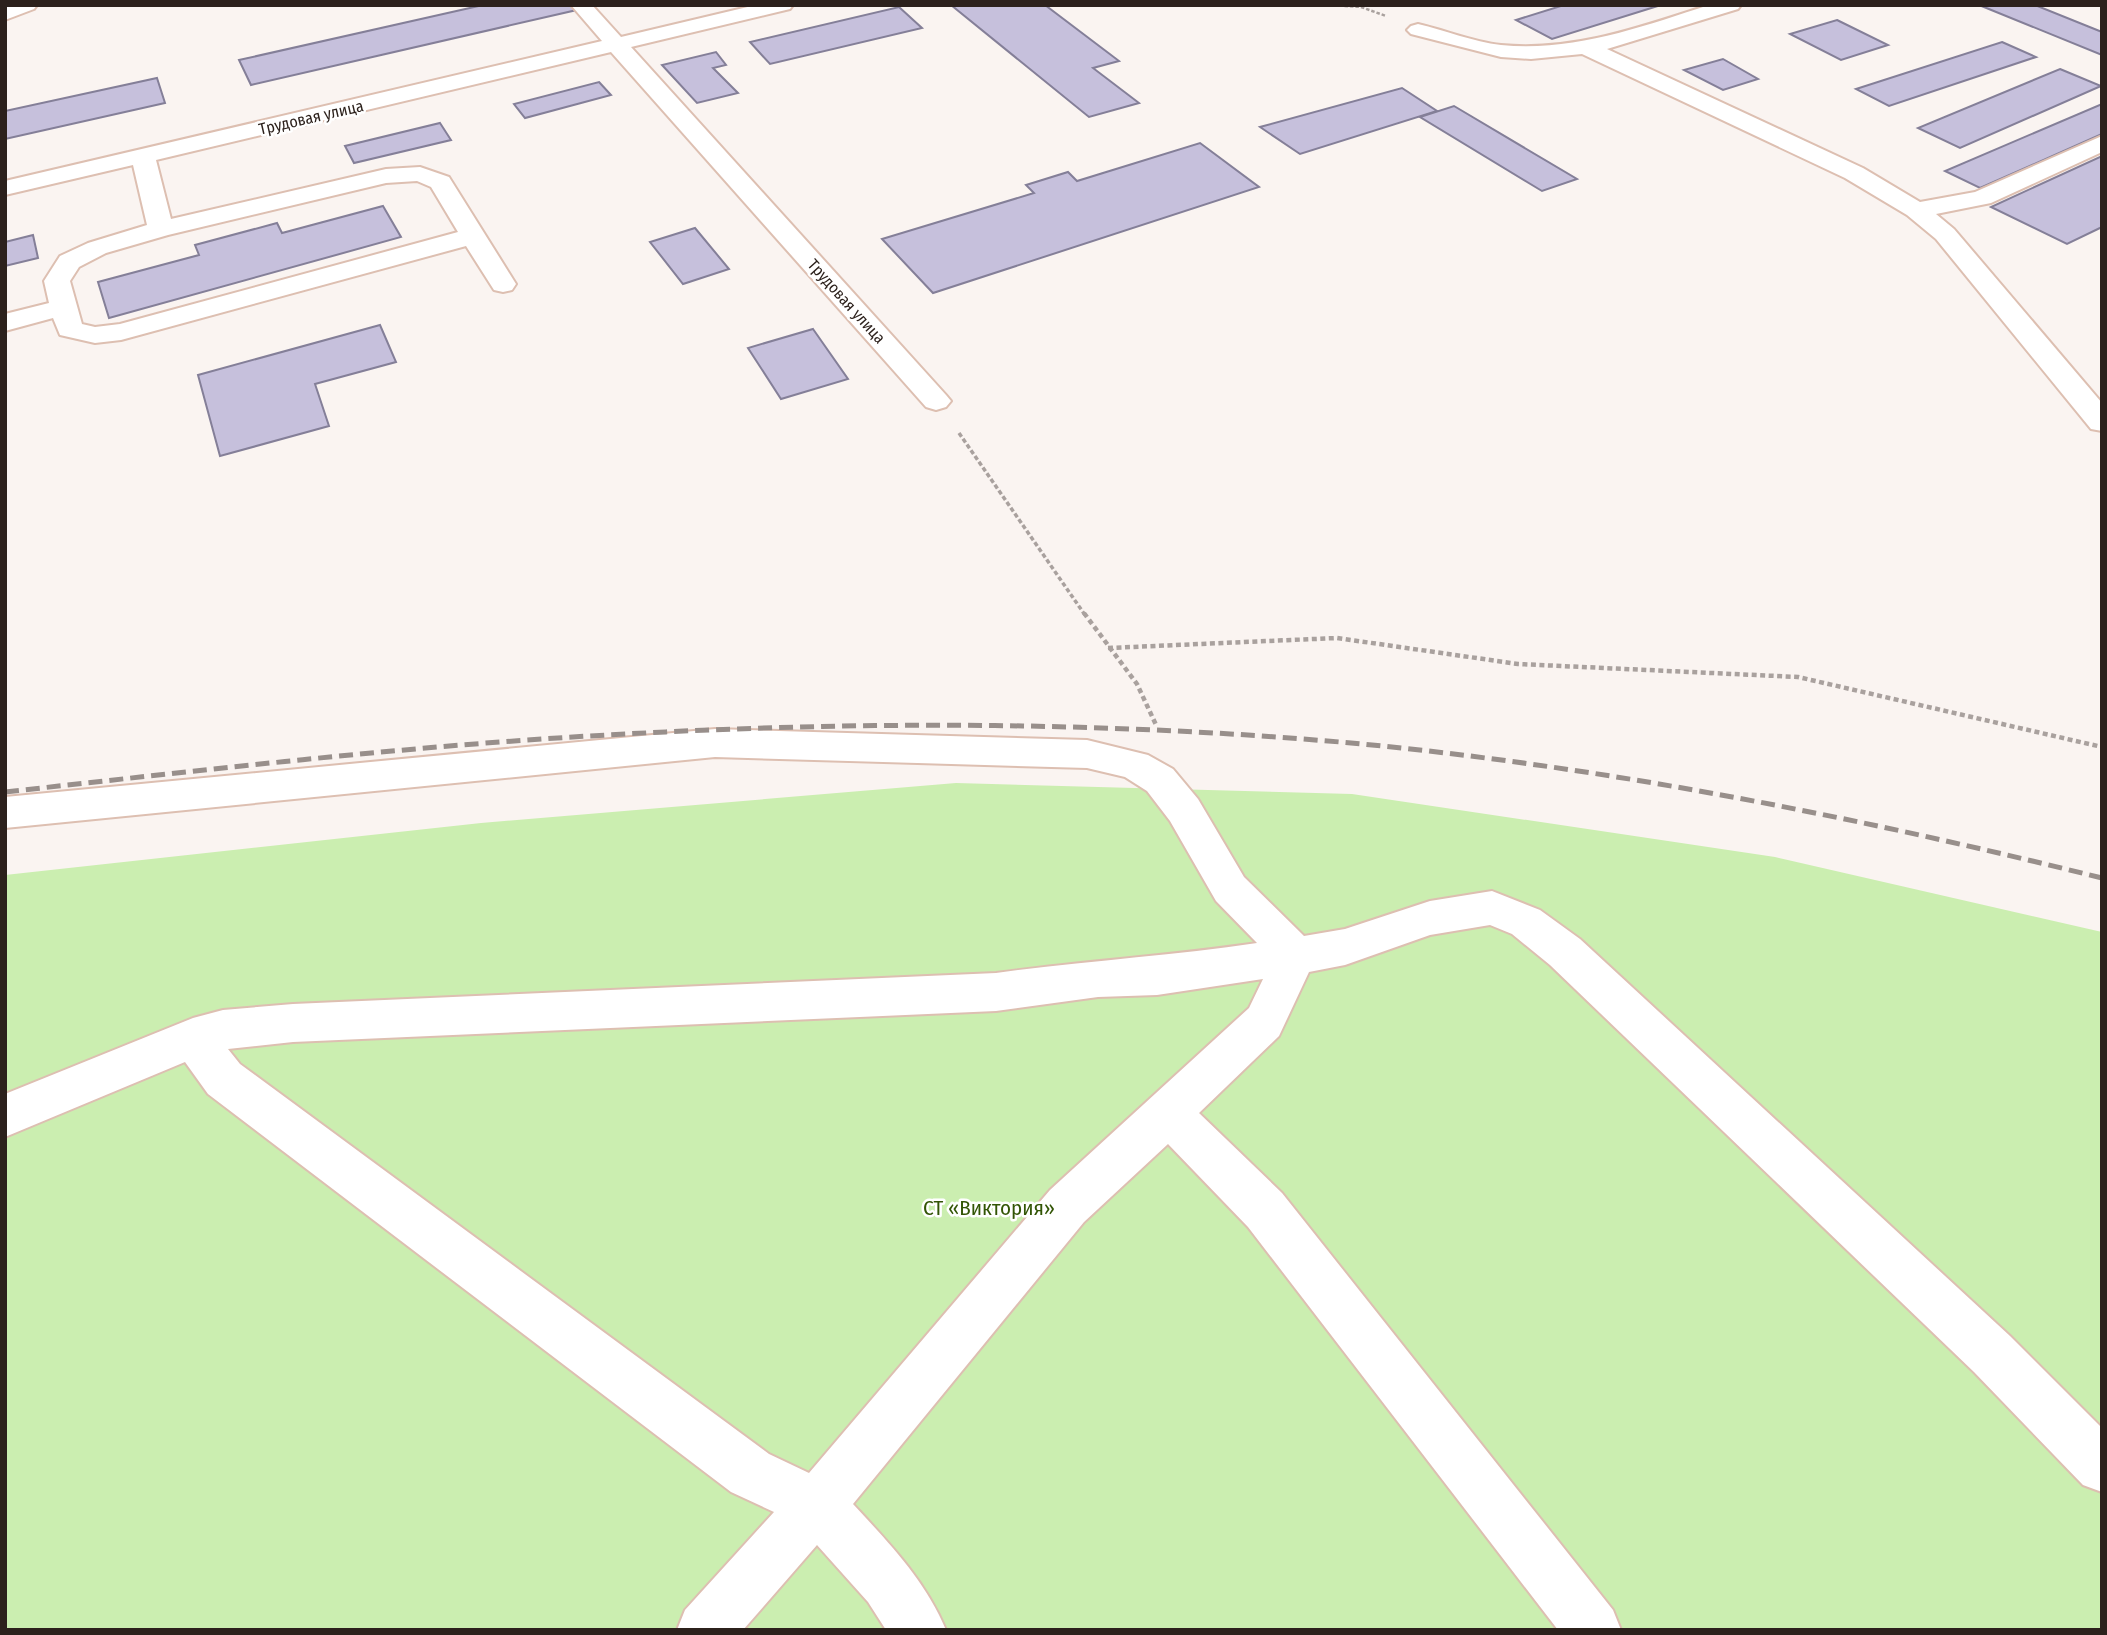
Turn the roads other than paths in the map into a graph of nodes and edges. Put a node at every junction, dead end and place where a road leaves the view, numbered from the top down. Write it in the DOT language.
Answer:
graph roads {
  1 [pos="27,5"];
  2 [pos="581,5"];
  3 [pos="783,5"];
  4 [pos="1731,5"];
  5 [pos="5,13"];
  6 [pos="1418,30"];
  7 [pos="617,45"];
  8 [pos="1589,48"];
  9 [pos="2102,143"];
  10 [pos="143,157"];
  11 [pos="5,188"];
  12 [pos="1916,210"];
  13 [pos="160,229"];
  14 [pos="473,236"];
  15 [pos="503,284"];
  16 [pos="64,307"];
  17 [pos="5,323"];
  18 [pos="936,401"];
  19 [pos="2102,422"];
  20 [pos="5,813"];
  21 [pos="1296,956"];
  22 [pos="193,1038"];
  23 [pos="1168,1113"];
  24 [pos="5,1116"];
  25 [pos="2102,1466"];
  26 [pos="817,1505"];
  27 [pos="705,1630"];
  28 [pos="918,1630"];
  29 [pos="1593,1630"];
  1 -- 5 [label="street"];
  2 -- 7 [label="street"];
  3 -- 7 [label="street, Трудовая улица"];
  4 -- 8 [label="street"];
  6 -- 8 [label="street"];
  7 -- 10 [label="street, Трудовая улица"];
  7 -- 18 [label="street, Трудовая улица"];
  8 -- 12 [label="street"];
  9 -- 12 [label="street"];
  10 -- 11 [label="street, Трудовая улица"];
  10 -- 13 [label="street"];
  12 -- 19 [label="street"];
  13 -- 14 [label="street"];
  13 -- 16 [label="street"];
  14 -- 15 [label="street"];
  14 -- 16 [label="street"];
  16 -- 17 [label="street"];
  20 -- 21 [label="street"];
  21 -- 22 [label="street"];
  21 -- 23 [label="street"];
  21 -- 25 [label="street"];
  22 -- 24 [label="street"];
  22 -- 26 [label="street"];
  23 -- 26 [label="street"];
  23 -- 29 [label="street"];
  26 -- 27 [label="street"];
  26 -- 28 [label="street"];
}
